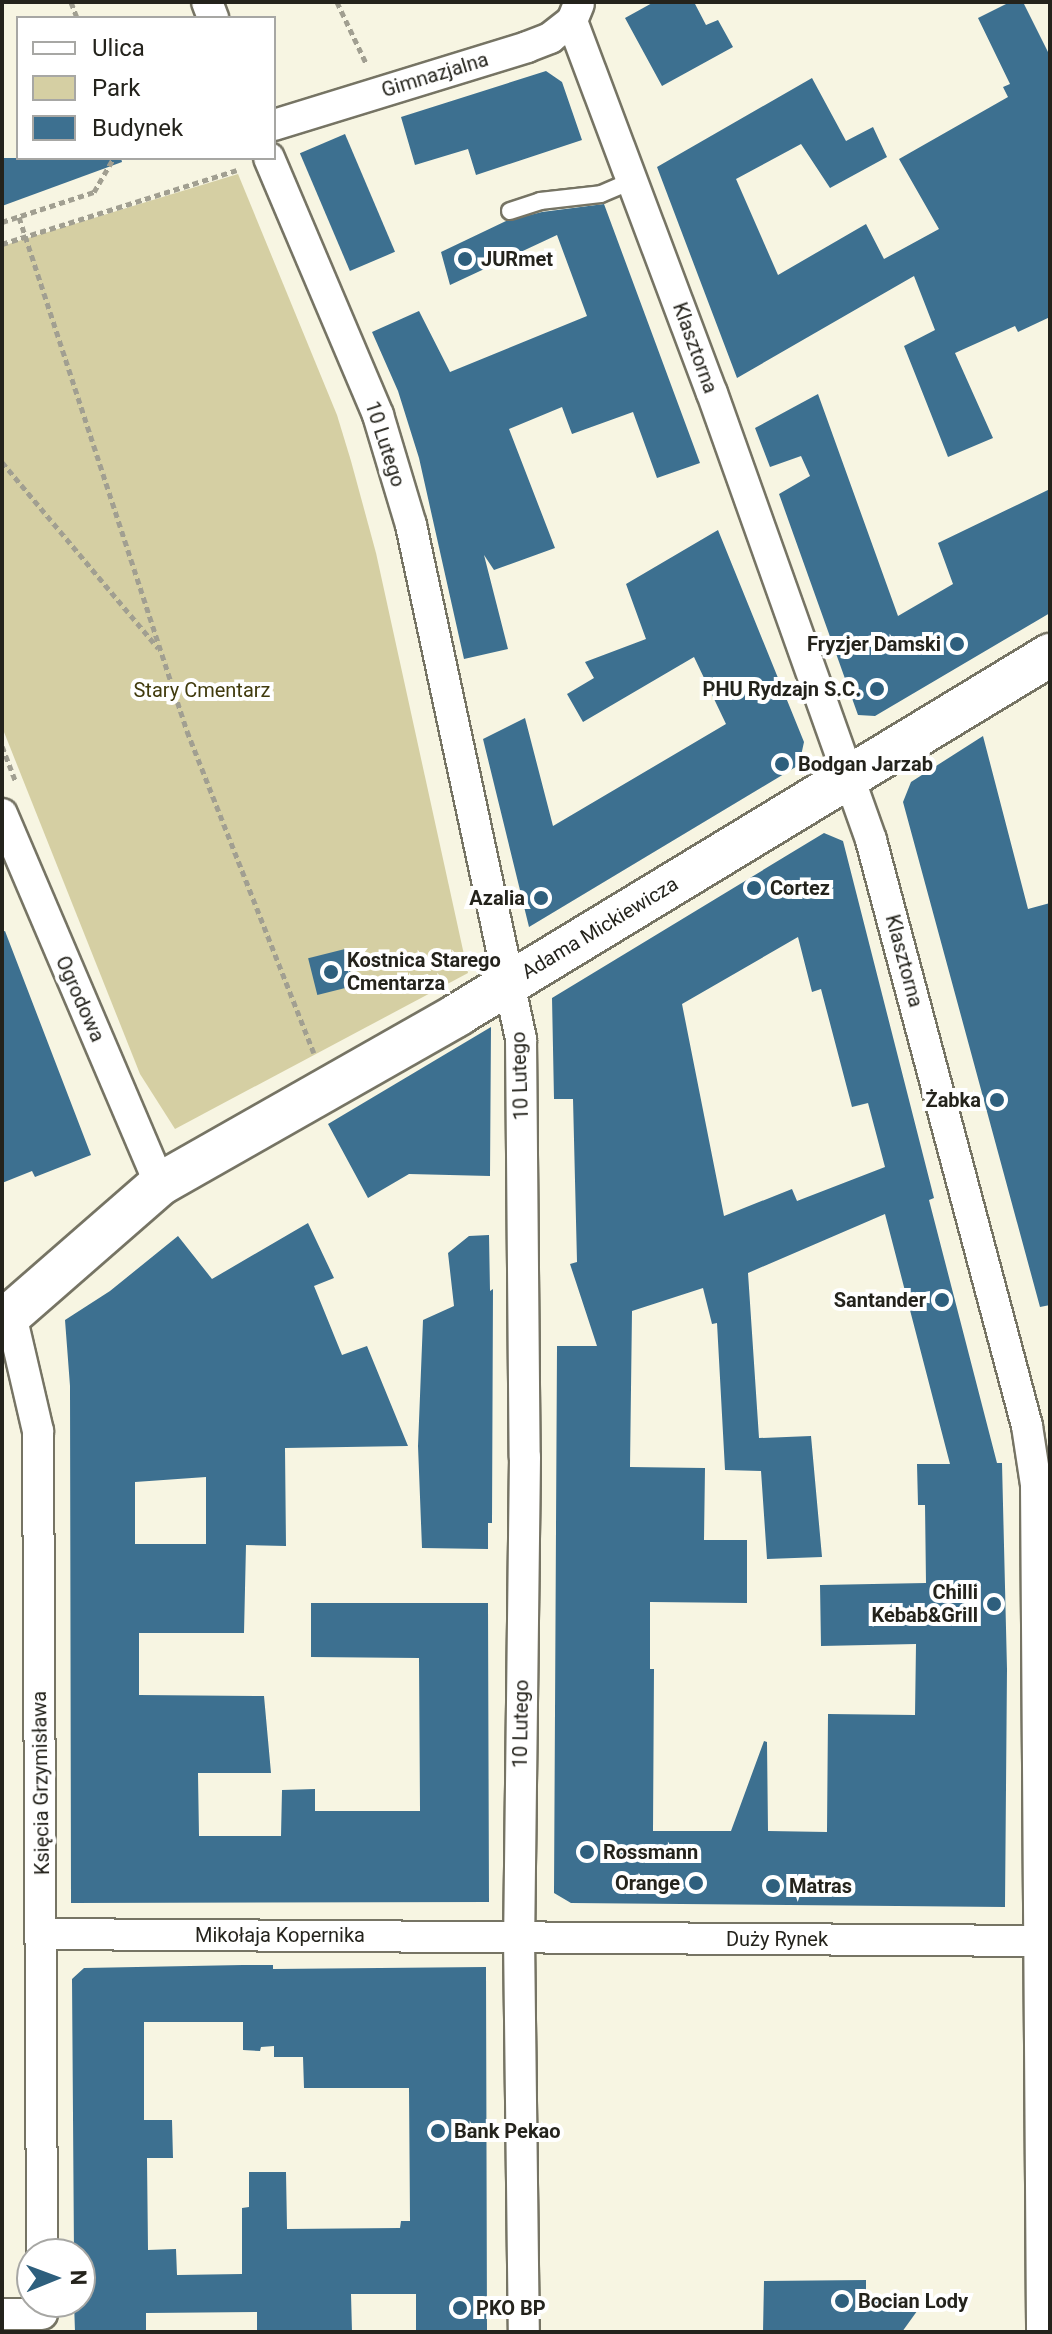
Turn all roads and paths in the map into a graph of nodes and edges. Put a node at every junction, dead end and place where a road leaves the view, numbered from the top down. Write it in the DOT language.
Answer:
graph roads {
  1 [pos="337,2"];
  2 [pos="576,12"];
  3 [pos="368,67"];
  4 [pos="276,124"];
  5 [pos="113,160"];
  6 [pos="266,160"];
  7 [pos="269,160"];
  8 [pos="632,181"];
  9 [pos="510,211"];
  10 [pos="19,217"];
  11 [pos="2,222"];
  12 [pos="24,239"];
  13 [pos="2,244"];
  14 [pos="2,462"];
  15 [pos="161,650"];
  16 [pos="1050,655"];
  17 [pos="2,746"];
  18 [pos="850,779"];
  19 [pos="10,801"];
  20 [pos="15,882"];
  21 [pos="510,982"];
  22 [pos="319,1065"];
  23 [pos="160,1184"];
  24 [pos="6,1318"];
  25 [pos="42,1934"];
  26 [pos="519,1937"];
  27 [pos="1044,1941"];
  28 [pos="42,2238"];
  29 [pos="524,2332"];
  30 [pos="1042,2332"];
  1 -- 3 [label="path"];
  2 -- 4 [label="street, Gimnazjalna"];
  2 -- 8 [label="street, Klasztorna"];
  5 -- 10 [label="path"];
  6 -- 12 [label="path"];
  7 -- 21 [label="street, 10 Lutego"];
  8 -- 9 [label="lane"];
  8 -- 18 [label="street, Klasztorna"];
  10 -- 11 [label="path"];
  10 -- 12 [label="path"];
  12 -- 13 [label="path"];
  12 -- 15 [label="path"];
  14 -- 15 [label="path"];
  15 -- 22 [label="path"];
  16 -- 18 [label="street, Adama Mickiewicza"];
  17 -- 19 [label="path"];
  18 -- 21 [label="street, Adama Mickiewicza"];
  18 -- 27 [label="street, Klasztorna"];
  19 -- 20 [label="street, Ogrodowa"];
  20 -- 23 [label="street, Ogrodowa"];
  21 -- 23 [label="street, Adama Mickiewicza"];
  21 -- 26 [label="street, 10 Lutego"];
  23 -- 24 [label="street, Adama Mickiewicza"];
  24 -- 25 [label="street, Księcia Grzymisława"];
  25 -- 26 [label="street, Mikołaja Kopernika"];
  25 -- 28 [label="street, Księcia Grzymisława"];
  26 -- 27 [label="street, Duży Rynek"];
  26 -- 29 [label="street"];
  27 -- 30 [label="street"];
}
